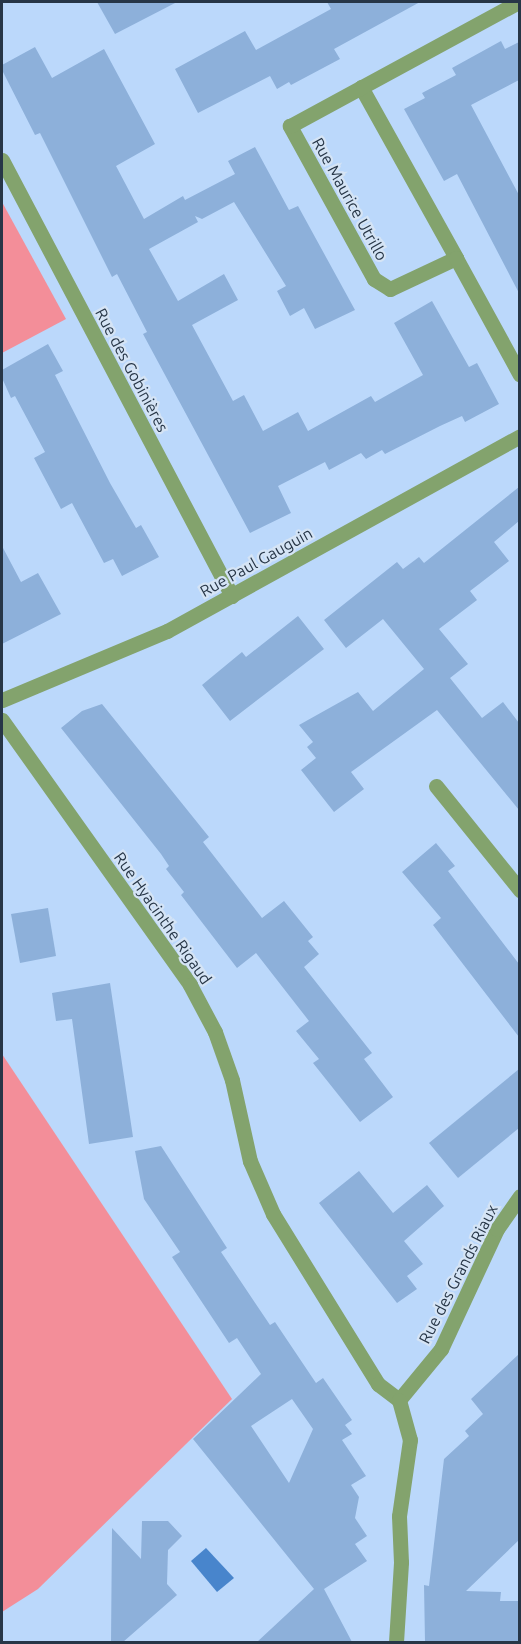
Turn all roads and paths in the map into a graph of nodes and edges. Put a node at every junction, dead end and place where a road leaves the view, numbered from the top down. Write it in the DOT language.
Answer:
graph roads {
  1 [pos="518,2"];
  2 [pos="361,87"];
  3 [pos="2,160"];
  4 [pos="456,258"];
  5 [pos="519,375"];
  6 [pos="519,436"];
  7 [pos="232,596"];
  8 [pos="2,700"];
  9 [pos="2,720"];
  10 [pos="436,786"];
  11 [pos="519,890"];
  12 [pos="519,1196"];
  13 [pos="399,1400"];
  14 [pos="396,1642"];
  1 -- 2 [label="street, Rue Maurice Utrillo"];
  2 -- 4 [label="street"];
  2 -- 4 [label="street, Rue Maurice Utrillo"];
  3 -- 7 [label="street, Rue des Gobinières"];
  4 -- 5 [label="street"];
  6 -- 7 [label="street, Rue Paul Gauguin"];
  7 -- 8 [label="street, Rue Paul Gauguin"];
  9 -- 13 [label="street, Rue Hyacinthe Rigaud"];
  10 -- 11 [label="street"];
  12 -- 13 [label="street, Rue des Grands Riaux"];
  13 -- 14 [label="street"];
}
